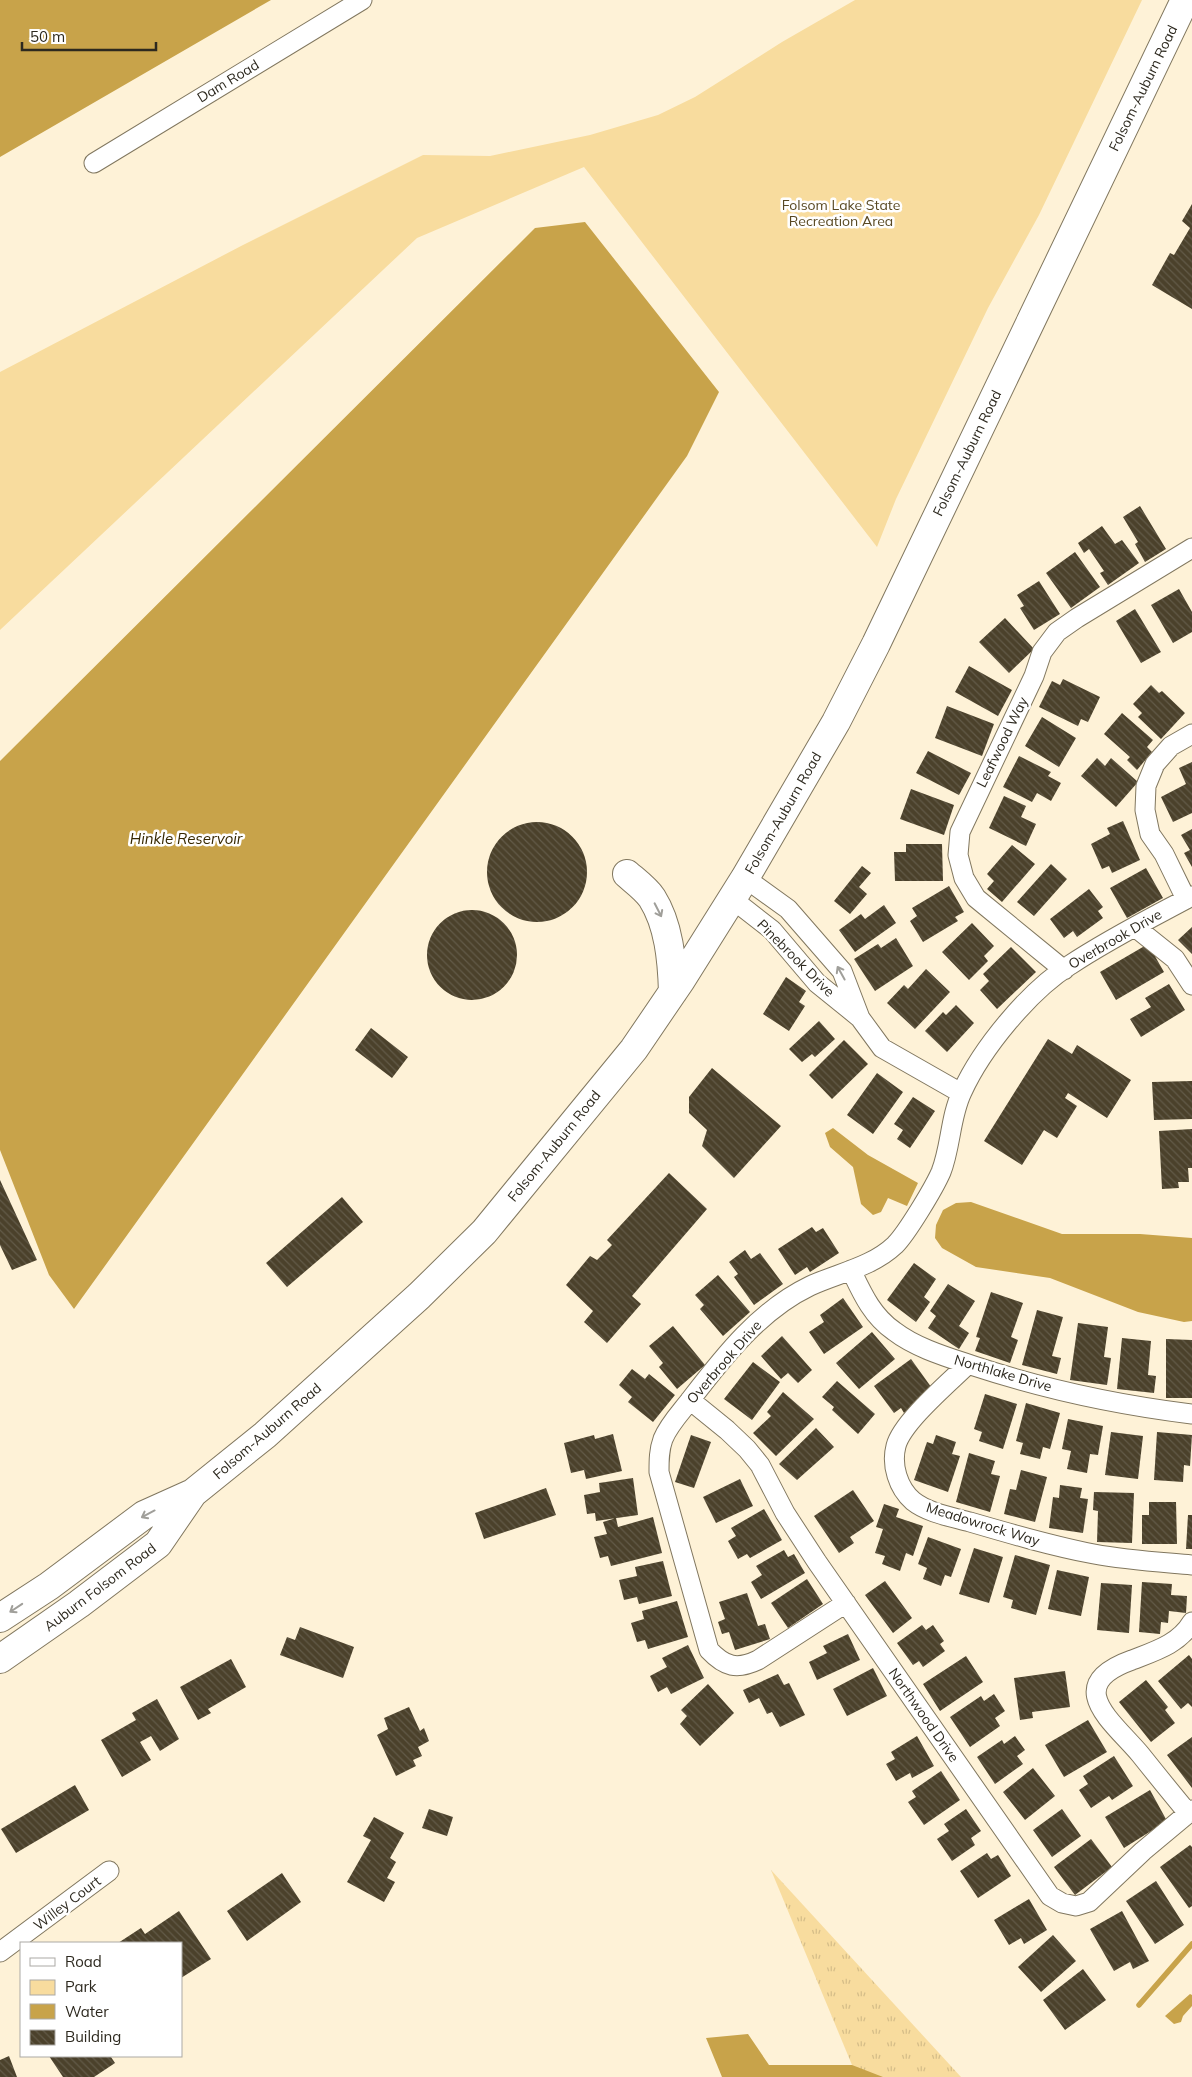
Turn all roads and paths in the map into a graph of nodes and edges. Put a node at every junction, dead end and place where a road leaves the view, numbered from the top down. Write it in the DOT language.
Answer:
graph roads {
  1 [pos="362,0"];
  2 [pos="1185,0"];
  3 [pos="94,163"];
  4 [pos="1192,548"];
  5 [pos="1192,734"];
  6 [pos="627,874"];
  7 [pos="738,888"];
  8 [pos="1189,897"];
  9 [pos="1135,927"];
  10 [pos="1064,970"];
  11 [pos="1192,985"];
  12 [pos="673,992"];
  13 [pos="860,1018"];
  14 [pos="961,1093"];
  15 [pos="851,1270"];
  16 [pos="968,1364"];
  17 [pos="690,1400"];
  18 [pos="1192,1414"];
  19 [pos="192,1493"];
  20 [pos="1192,1565"];
  21 [pos="846,1603"];
  22 [pos="0,1618"];
  23 [pos="1192,1622"];
  24 [pos="0,1659"];
  25 [pos="1190,1812"];
  26 [pos="109,1871"];
  27 [pos="0,1952"];
  1 -- 3 [label="street, Dam Road"];
  2 -- 7 [label="main road, Folsom-Auburn Road"];
  4 -- 10 [label="street, Leafwood Way"];
  5 -- 8 [label="street"];
  6 -- 12 [label="main road, one-way"];
  7 -- 12 [label="main road, Folsom-Auburn Road"];
  7 -- 13 [label="street, Pinebrook Drive"];
  13 -- 7 [label="street, Pinebrook Drive, one-way"];
  8 -- 9 [label="street, Overbrook Drive"];
  9 -- 10 [label="street, Overbrook Drive"];
  9 -- 11 [label="street"];
  10 -- 14 [label="street, Overbrook Drive"];
  12 -- 19 [label="main road, Folsom-Auburn Road"];
  13 -- 14 [label="street, Pinebrook Drive"];
  14 -- 15 [label="street, Overbrook Drive"];
  15 -- 16 [label="street, Northlake Drive"];
  15 -- 17 [label="street, Overbrook Drive"];
  16 -- 18 [label="street, Northlake Drive"];
  16 -- 20 [label="street, Meadowrock Way"];
  17 -- 21 [label="street, Northwood Drive"];
  17 -- 21 [label="street, Overbrook Drive"];
  19 -- 22 [label="main road, one-way"];
  19 -- 24 [label="main road, Auburn Folsom Road"];
  21 -- 25 [label="street, Northwood Drive"];
  23 -- 25 [label="street"];
  26 -- 27 [label="street, Willey Court"];
}
